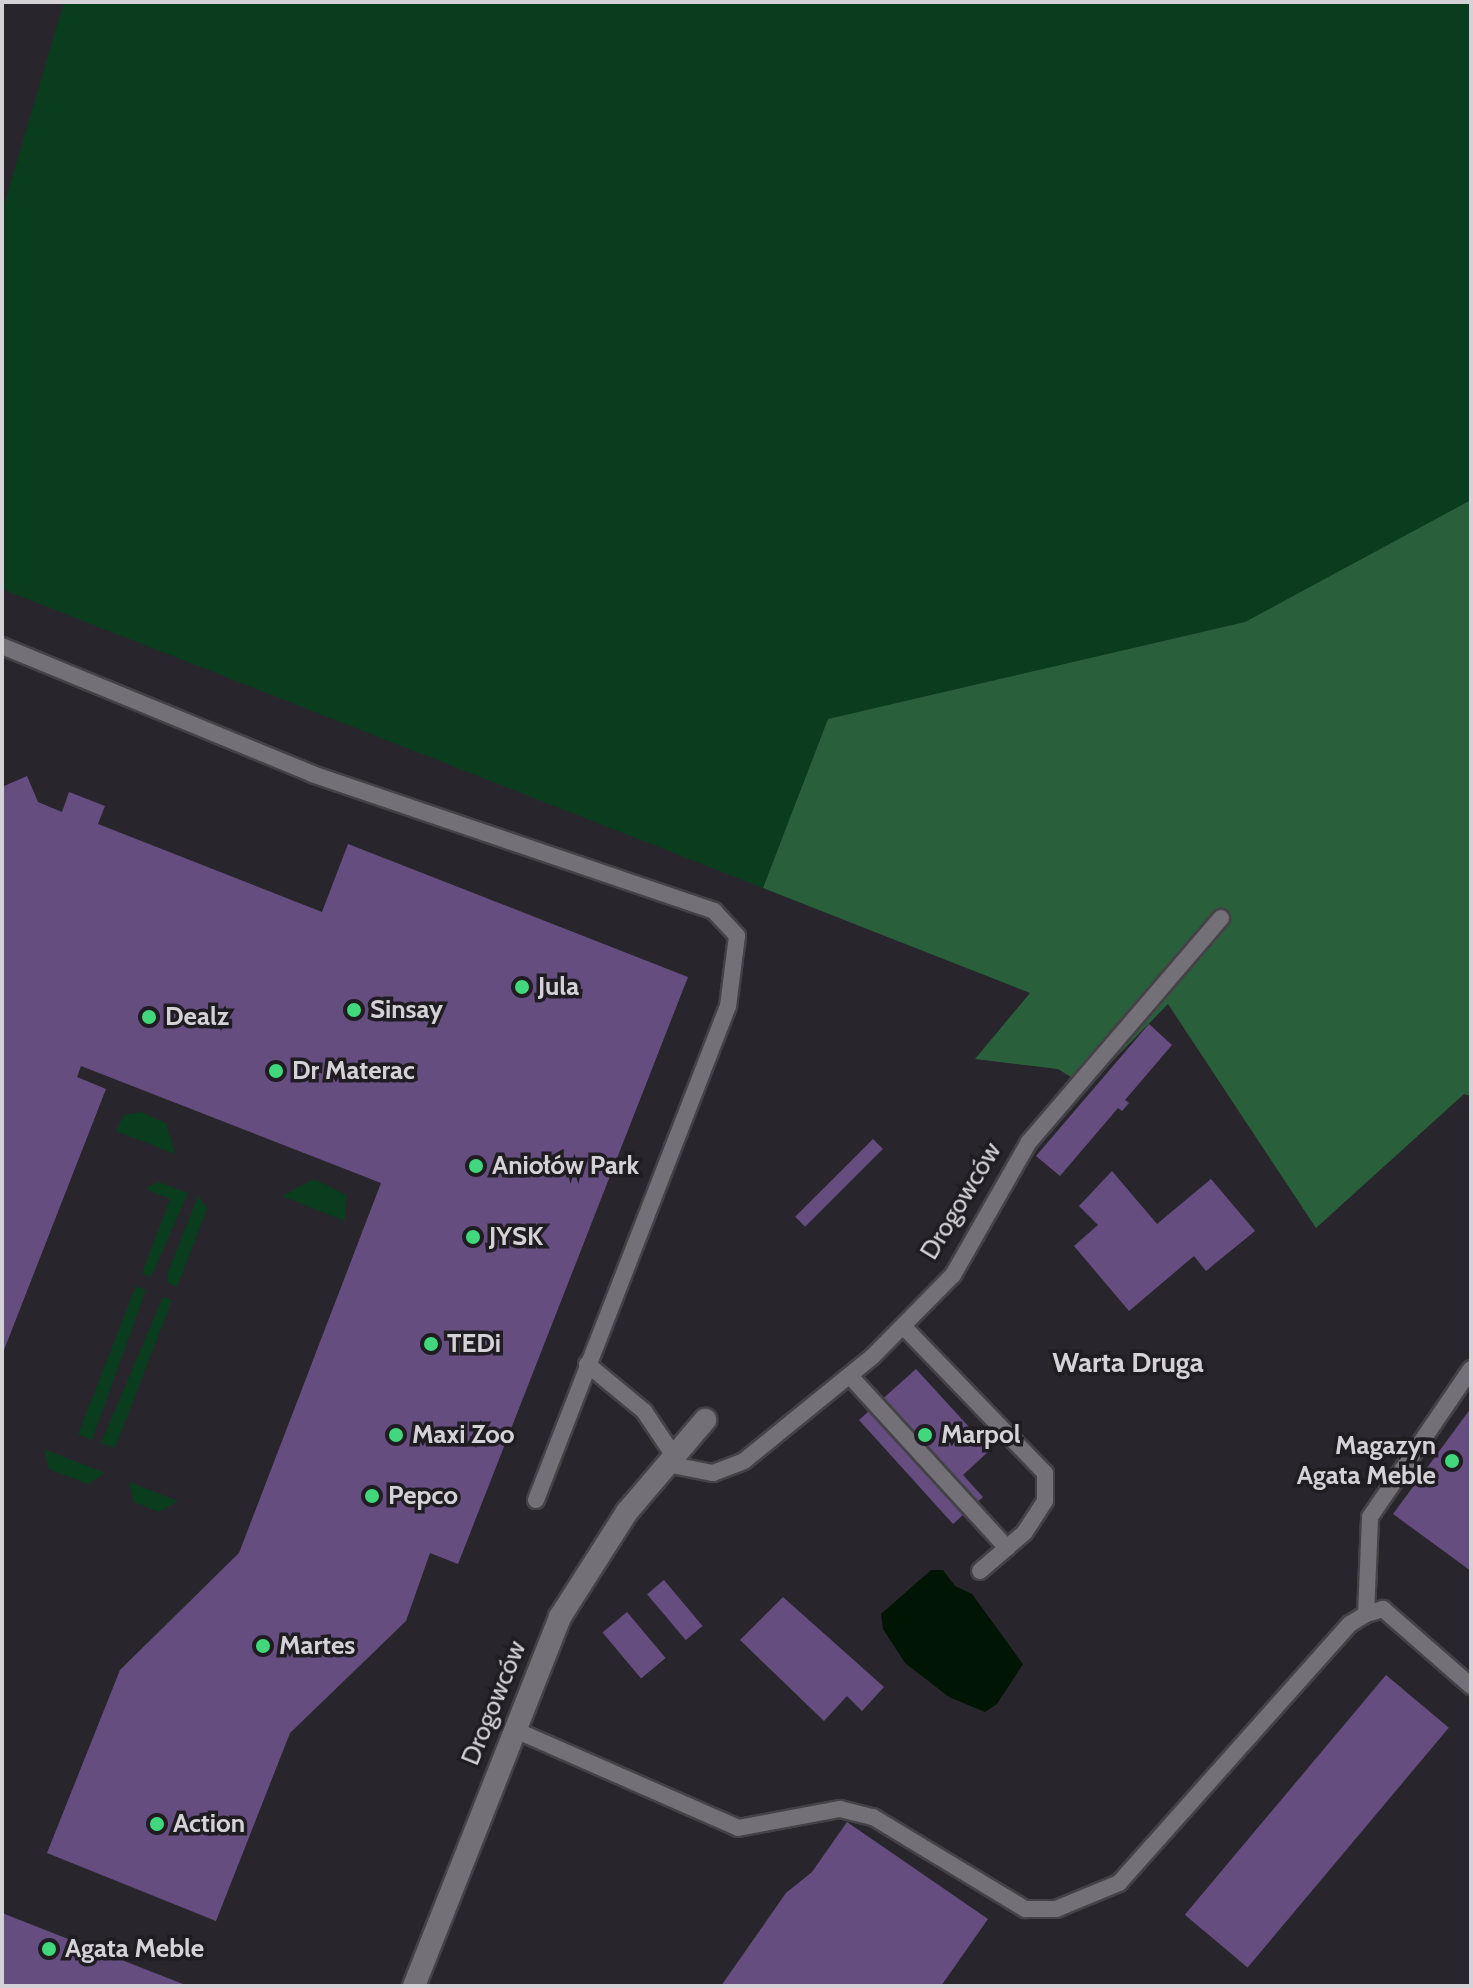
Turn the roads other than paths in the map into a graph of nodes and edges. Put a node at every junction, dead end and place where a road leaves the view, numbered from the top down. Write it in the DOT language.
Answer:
graph roads {
  1 [pos="2,646"];
  2 [pos="1221,918"];
  3 [pos="903,1326"];
  4 [pos="587,1364"];
  5 [pos="1471,1369"];
  6 [pos="850,1376"];
  7 [pos="705,1420"];
  8 [pos="670,1460"];
  9 [pos="536,1500"];
  10 [pos="1007,1548"];
  11 [pos="980,1571"];
  12 [pos="1366,1614"];
  13 [pos="1471,1686"];
  14 [pos="513,1729"];
  15 [pos="414,1986"];
  1 -- 4 [label="lane"];
  2 -- 3 [label="lane, Drogowców"];
  3 -- 6 [label="lane, Drogowców"];
  3 -- 10 [label="lane"];
  4 -- 8 [label="lane"];
  4 -- 9 [label="lane"];
  5 -- 12 [label="lane"];
  6 -- 8 [label="lane, Drogowców"];
  6 -- 10 [label="lane"];
  7 -- 8 [label="street, Drogowców"];
  8 -- 14 [label="street, Drogowców"];
  10 -- 11 [label="lane"];
  12 -- 13 [label="lane"];
  12 -- 14 [label="lane"];
  14 -- 15 [label="street, Drogowców"];
}
